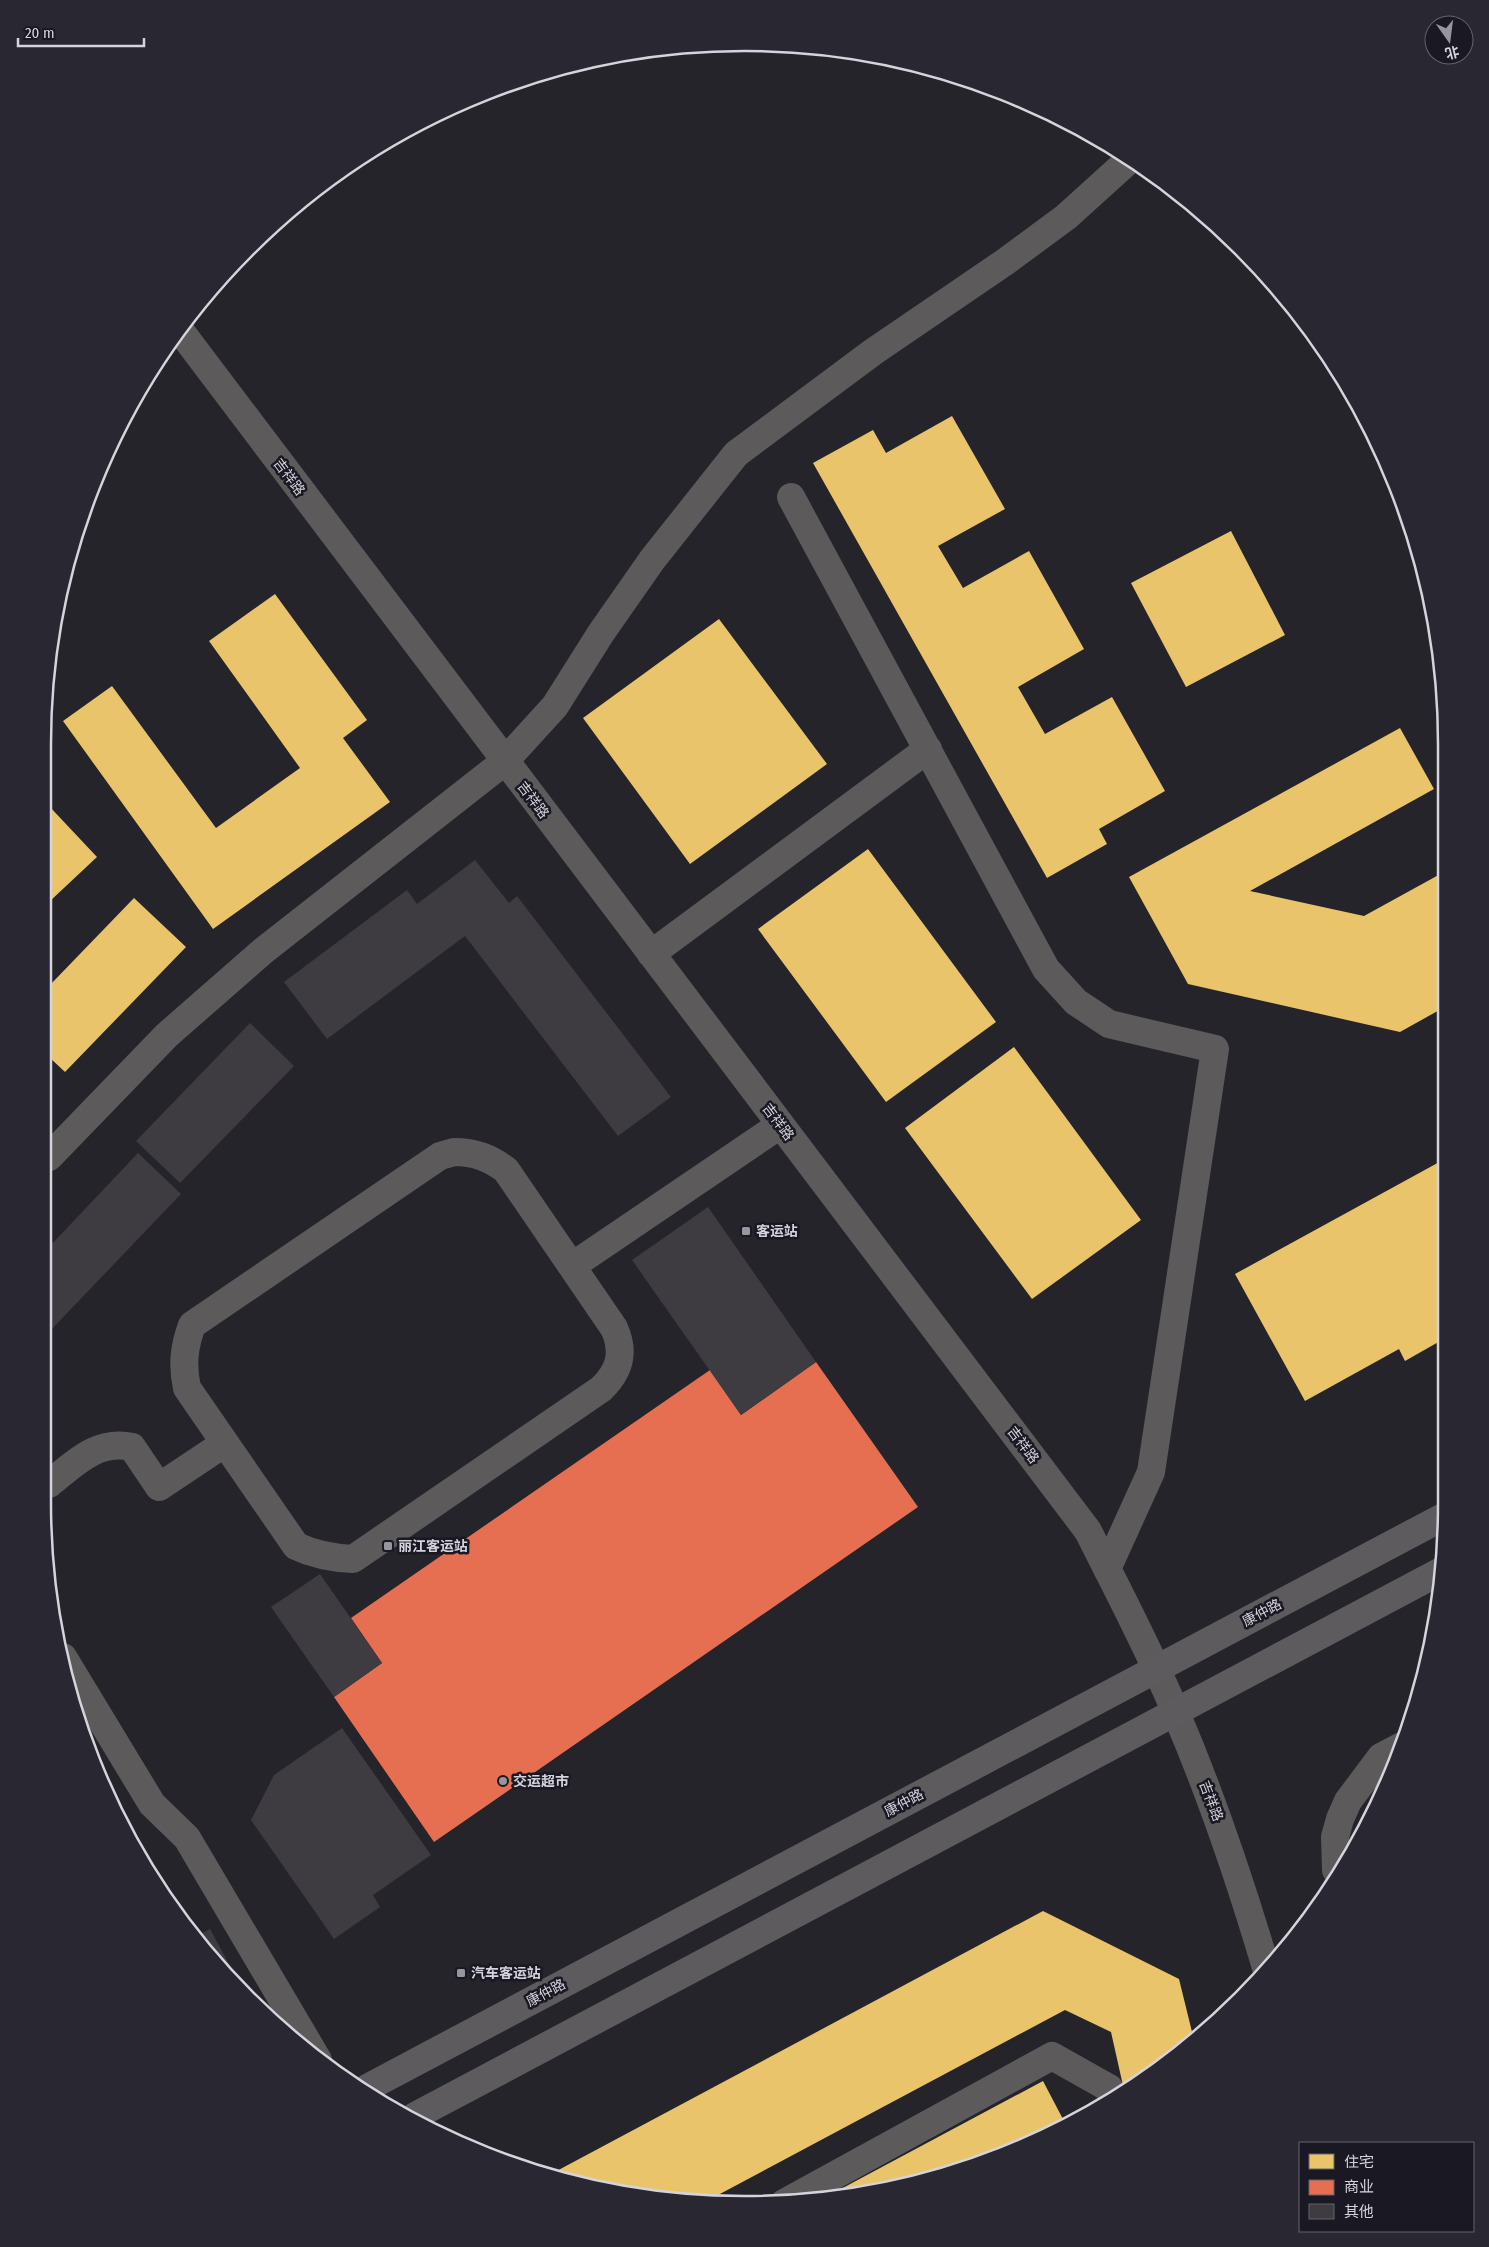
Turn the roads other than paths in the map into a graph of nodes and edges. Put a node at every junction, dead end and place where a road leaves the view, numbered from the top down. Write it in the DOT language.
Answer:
graph roads {
  1 [pos="1124,164"];
  2 [pos="184,337"];
  3 [pos="791,497"];
  4 [pos="928,749"];
  5 [pos="504,762"];
  6 [pos="651,954"];
  7 [pos="780,1124"];
  8 [pos="51,1154"];
  9 [pos="572,1266"];
  10 [pos="225,1443"];
  11 [pos="51,1482"];
  12 [pos="1437,1520"];
  13 [pos="1107,1569"];
  14 [pos="1434,1575"];
  15 [pos="1156,1669"];
  16 [pos="73,1674"];
  17 [pos="1176,1712"];
  18 [pos="1391,1752"];
  19 [pos="1336,1864"];
  20 [pos="1264,1962"];
  21 [pos="305,2039"];
  22 [pos="371,2086"];
  23 [pos="1110,2091"];
  24 [pos="419,2114"];
  25 [pos="802,2193"];
  1 -- 5 [label="street"];
  2 -- 5 [label="street, 吉祥路"];
  3 -- 4 [label="street"];
  4 -- 6 [label="street"];
  4 -- 13 [label="street"];
  5 -- 6 [label="street, 吉祥路"];
  5 -- 8 [label="street"];
  6 -- 7 [label="street, 吉祥路"];
  7 -- 9 [label="street"];
  7 -- 13 [label="street, 吉祥路"];
  9 -- 10 [label="street"];
  9 -- 10 [label="street"];
  10 -- 11 [label="street"];
  12 -- 15 [label="main road, 康仲路"];
  13 -- 15 [label="street, 吉祥路"];
  14 -- 17 [label="main road"];
  15 -- 17 [label="street, 吉祥路"];
  15 -- 22 [label="main road, 康仲路"];
  16 -- 21 [label="street"];
  17 -- 20 [label="street, 吉祥路"];
  17 -- 24 [label="main road"];
  18 -- 19 [label="street"];
  23 -- 25 [label="street"];
}
